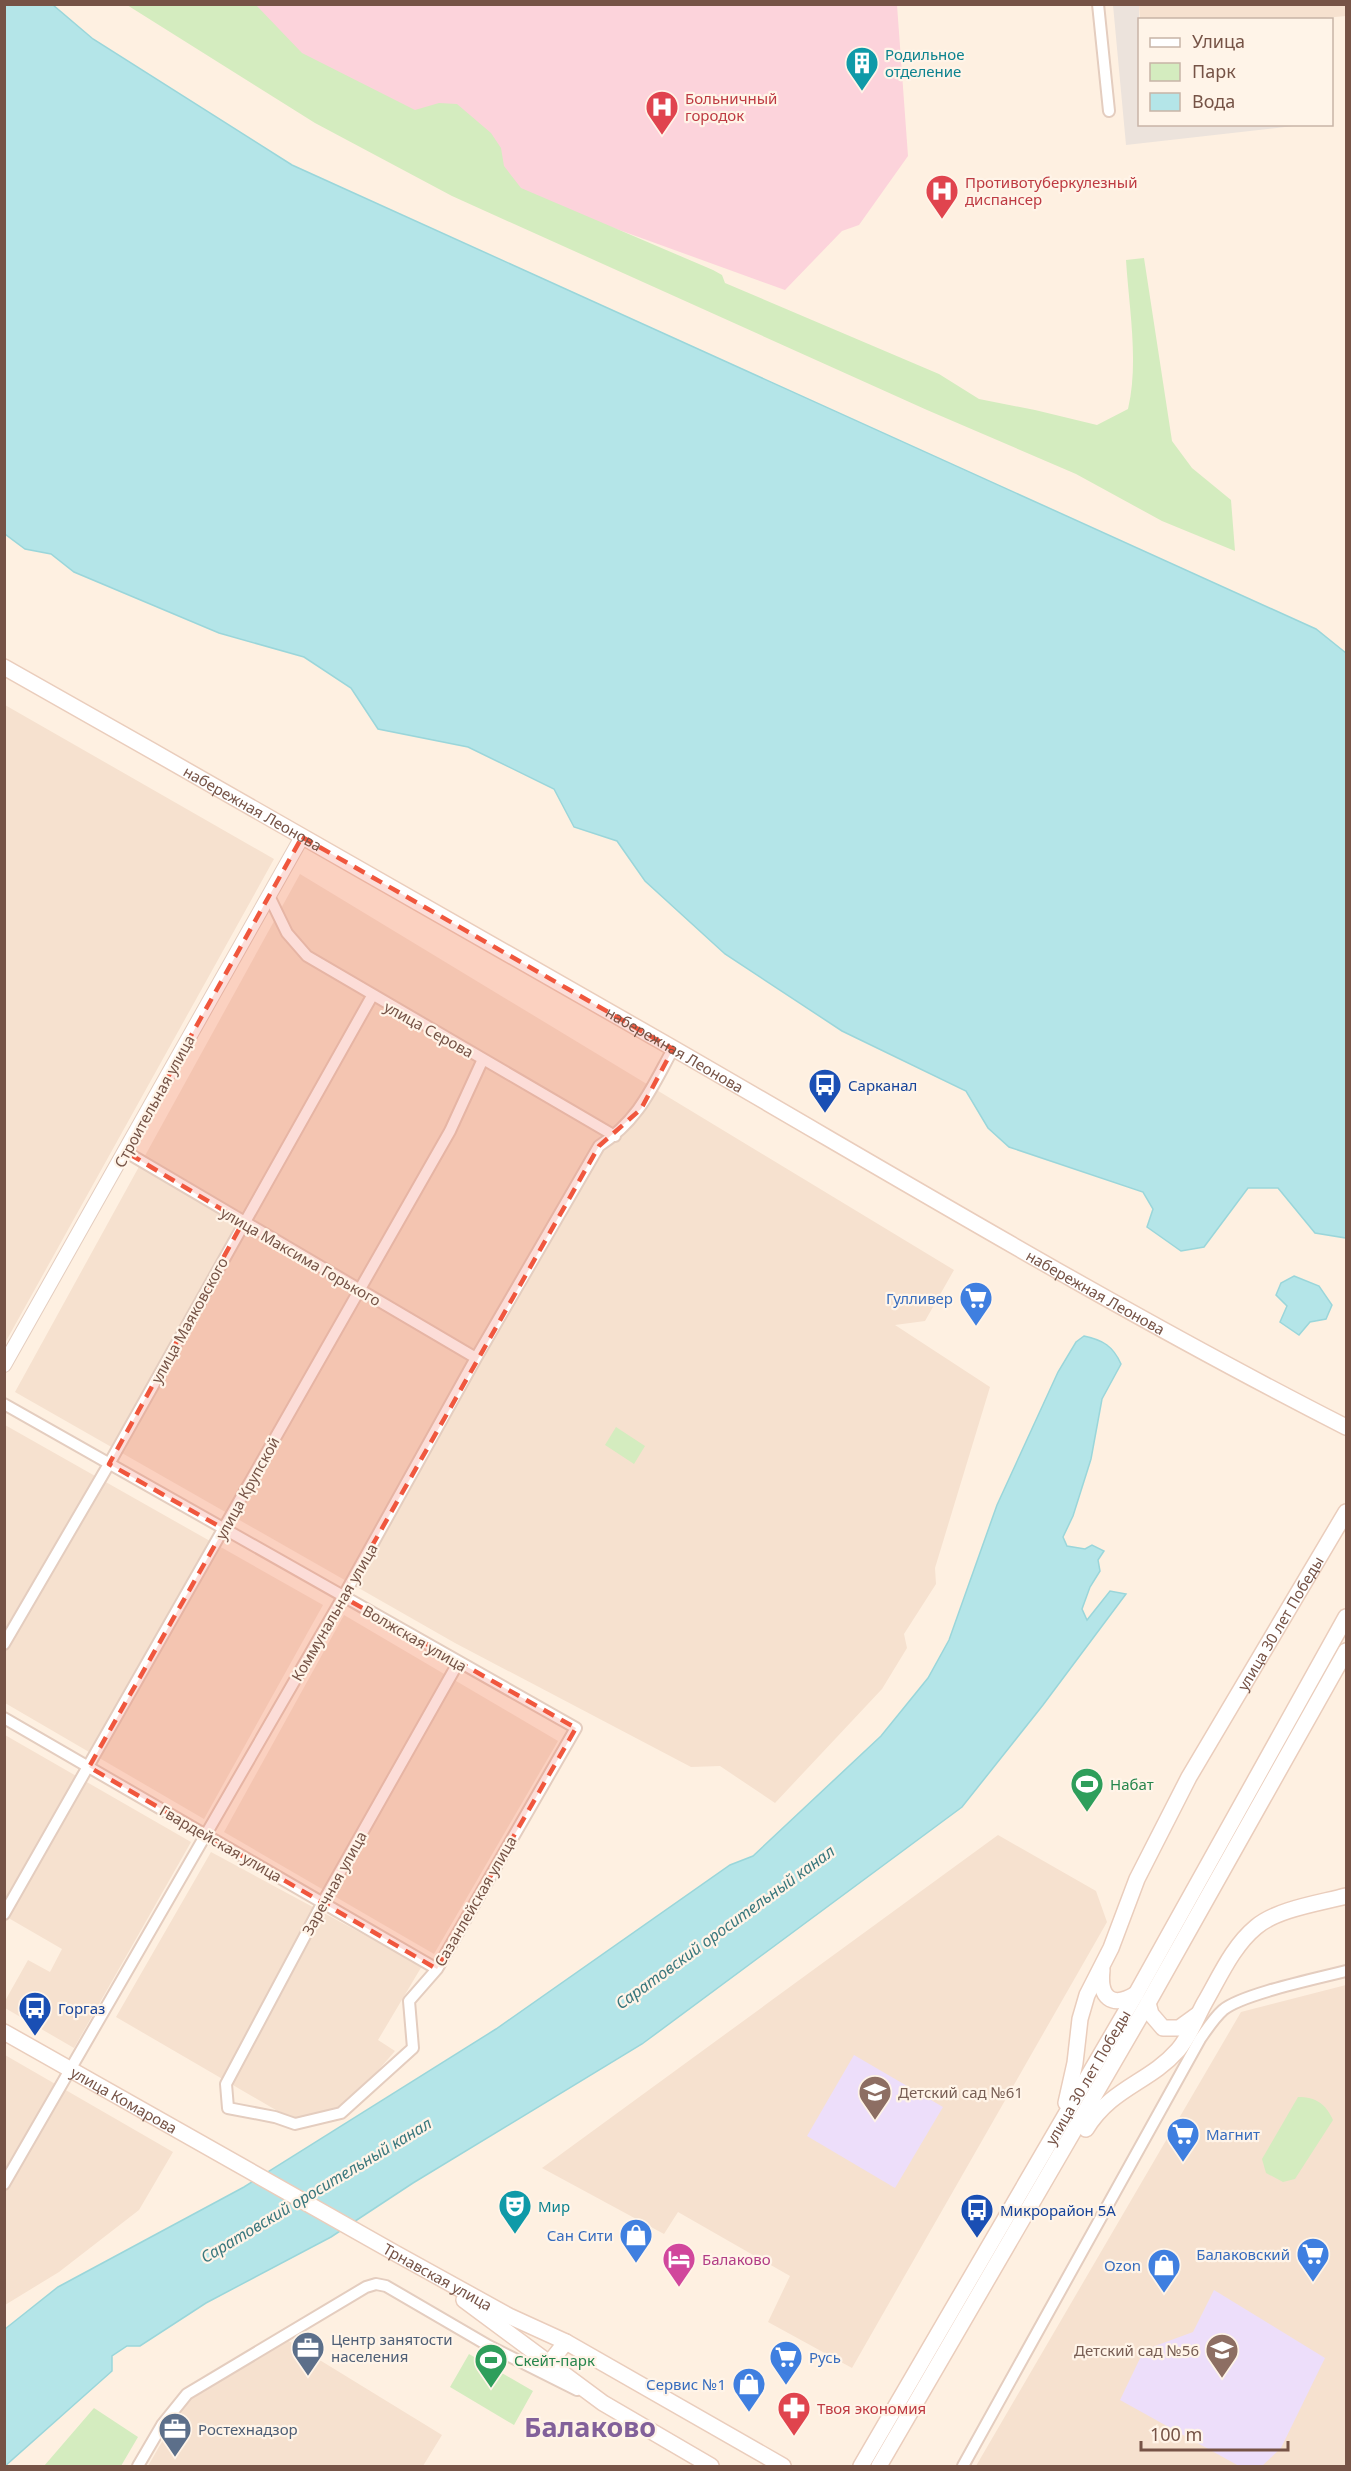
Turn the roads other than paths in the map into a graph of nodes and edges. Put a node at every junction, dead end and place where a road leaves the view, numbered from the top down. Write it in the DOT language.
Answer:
graph roads {
  1 [pos="1098,4"];
  2 [pos="1109,111"];
  3 [pos="4,668"];
  4 [pos="302,837"];
  5 [pos="269,896"];
  6 [pos="372,996"];
  7 [pos="673,1048"];
  8 [pos="483,1059"];
  9 [pos="615,1136"];
  10 [pos="126,1152"];
  11 [pos="243,1222"];
  12 [pos="359,1290"];
  13 [pos="476,1358"];
  14 [pos="4,1365"];
  15 [pos="4,1404"];
  16 [pos="1347,1427"];
  17 [pos="109,1464"];
  18 [pos="1347,1512"];
  19 [pos="225,1529"];
  20 [pos="343,1597"];
  21 [pos="1347,1617"];
  22 [pos="4,1644"];
  23 [pos="1347,1651"];
  24 [pos="458,1663"];
  25 [pos="4,1718"];
  26 [pos="576,1728"];
  27 [pos="89,1767"];
  28 [pos="205,1834"];
  29 [pos="1347,1896"];
  30 [pos="323,1902"];
  31 [pos="4,1914"];
  32 [pos="1104,1963"];
  33 [pos="437,1969"];
  34 [pos="1347,1971"];
  35 [pos="1142,1999"];
  36 [pos="1197,2015"];
  37 [pos="4,2032"];
  38 [pos="70,2071"];
  39 [pos="228,2108"];
  40 [pos="1056,2128"];
  41 [pos="4,2184"];
  42 [pos="1036,2198"];
  43 [pos="394,2253"];
  44 [pos="501,2326"];
  45 [pos="566,2342"];
  46 [pos="489,2346"];
  47 [pos="551,2367"];
  48 [pos="603,2403"];
  49 [pos="138,2466"];
  50 [pos="711,2466"];
  51 [pos="783,2466"];
  52 [pos="861,2466"];
  53 [pos="879,2466"];
  54 [pos="963,2466"];
  1 -- 2 [label="street"];
  3 -- 4 [label="main road, набережная Леонова"];
  4 -- 5 [label="street, Строительная улица"];
  4 -- 7 [label="main road, набережная Леонова"];
  5 -- 6 [label="street, улица Серова"];
  5 -- 10 [label="street, Строительная улица"];
  6 -- 8 [label="street, улица Серова"];
  6 -- 11 [label="street, улица Маяковского"];
  7 -- 9 [label="street, Коммунальная улица"];
  7 -- 16 [label="main road, набережная Леонова"];
  8 -- 9 [label="street, улица Серова"];
  8 -- 12 [label="street, улица Крупской"];
  9 -- 13 [label="street, Коммунальная улица"];
  10 -- 11 [label="street, улица Максима Горького"];
  10 -- 14 [label="street, Строительная улица"];
  11 -- 12 [label="street, улица Максима Горького"];
  11 -- 17 [label="street, улица Маяковского"];
  12 -- 13 [label="street, улица Максима Горького"];
  12 -- 19 [label="street, улица Крупской"];
  13 -- 20 [label="street, Коммунальная улица"];
  15 -- 17 [label="street, Волжская улица"];
  17 -- 19 [label="street, Волжская улица"];
  17 -- 22 [label="street, улица Маяковского"];
  18 -- 32 [label="main road, улица 30 лет Победы"];
  19 -- 20 [label="street, Волжская улица"];
  19 -- 27 [label="street, улица Крупской"];
  20 -- 24 [label="street, Волжская улица"];
  20 -- 28 [label="street, Коммунальная улица"];
  21 -- 35 [label="main road, улица 30 лет Победы"];
  23 -- 35 [label="main road"];
  24 -- 26 [label="street, Волжская улица"];
  24 -- 30 [label="street, Заречная улица"];
  25 -- 27 [label="street, Гвардейская улица"];
  26 -- 33 [label="street, Сазанлейская улица"];
  27 -- 28 [label="street, Гвардейская улица"];
  27 -- 31 [label="street, улица Крупской"];
  28 -- 30 [label="street, Гвардейская улица"];
  28 -- 38 [label="street, Коммунальная улица"];
  29 -- 36 [label="main road"];
  30 -- 33 [label="street, Гвардейская улица"];
  30 -- 39 [label="street, Заречная улица"];
  32 -- 35 [label="main road"];
  32 -- 40 [label="main road, улица 30 лет Победы"];
  33 -- 39 [label="street, Сазанлейская улица"];
  34 -- 54 [label="street"];
  35 -- 36 [label="main road"];
  35 -- 40 [label="main road, улица 30 лет Победы"];
  35 -- 42 [label="main road"];
  36 -- 42 [label="main road"];
  37 -- 38 [label="main road, улица Комарова"];
  38 -- 41 [label="street, Коммунальная улица"];
  38 -- 43 [label="main road, улица Комарова"];
  40 -- 52 [label="main road, улица 30 лет Победы"];
  42 -- 53 [label="main road"];
  43 -- 44 [label="main road, Трнавская улица"];
  43 -- 45 [label="main road, Трнавская улица"];
  44 -- 46 [label="street"];
  44 -- 47 [label="main road, Трнавская улица"];
  45 -- 47 [label="main road"];
  45 -- 51 [label="main road, Трнавская улица"];
  46 -- 48 [label="street"];
  46 -- 49 [label="street"];
  47 -- 48 [label="main road, Трнавская улица"];
  48 -- 50 [label="main road, Трнавская улица"];
}
